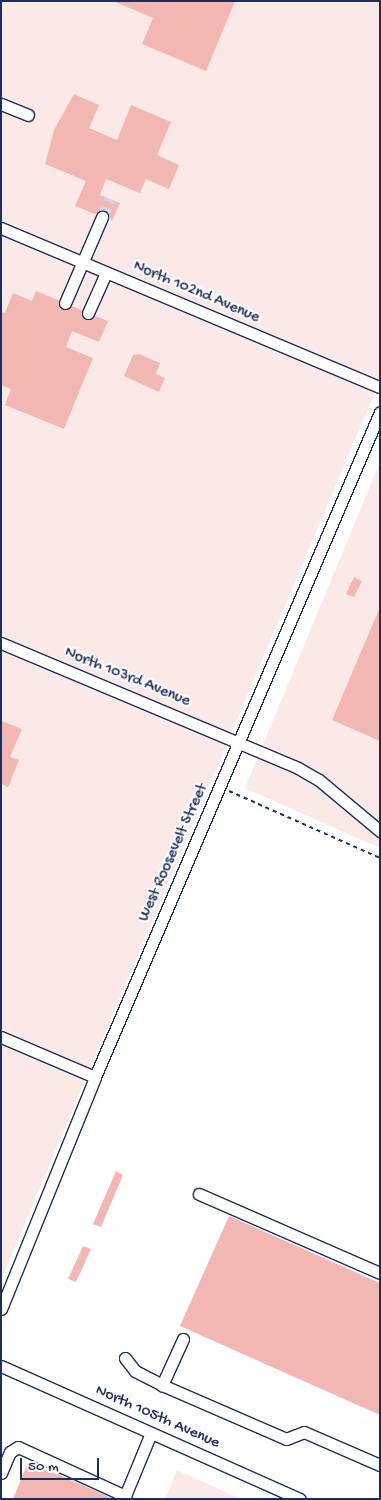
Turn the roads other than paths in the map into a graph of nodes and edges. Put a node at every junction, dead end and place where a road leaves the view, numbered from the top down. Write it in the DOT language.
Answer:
graph roads {
  1 [pos="1,104"];
  2 [pos="28,115"];
  3 [pos="102,217"];
  4 [pos="1,228"];
  5 [pos="84,264"];
  6 [pos="106,273"];
  7 [pos="66,303"];
  8 [pos="88,313"];
  9 [pos="380,387"];
  10 [pos="380,412"];
  11 [pos="1,643"];
  12 [pos="241,743"];
  13 [pos="380,830"];
  14 [pos="1,1037"];
  15 [pos="95,1076"];
  16 [pos="199,1194"];
  17 [pos="380,1273"];
  18 [pos="1,1309"];
  19 [pos="183,1339"];
  20 [pos="125,1358"];
  21 [pos="1,1366"];
  22 [pos="162,1385"];
  23 [pos="151,1433"];
  24 [pos="380,1465"];
  25 [pos="1,1472"];
  26 [pos="124,1497"];
  27 [pos="300,1499"];
  1 -- 2 [label="street"];
  3 -- 5 [label="street"];
  4 -- 5 [label="street, North 102nd Avenue"];
  5 -- 6 [label="street, North 102nd Avenue"];
  5 -- 7 [label="street"];
  6 -- 8 [label="street"];
  6 -- 9 [label="street, North 102nd Avenue"];
  10 -- 12 [label="street, West Roosevelt Street"];
  11 -- 12 [label="street, North 103rd Avenue"];
  12 -- 13 [label="street, North 103rd Avenue"];
  12 -- 15 [label="street, West Roosevelt Street"];
  14 -- 15 [label="street"];
  15 -- 18 [label="street, West Roosevelt Street"];
  16 -- 17 [label="street"];
  19 -- 22 [label="street"];
  20 -- 22 [label="street"];
  21 -- 23 [label="street, North 105th Avenue"];
  22 -- 24 [label="street"];
  23 -- 26 [label="street"];
  23 -- 27 [label="street, North 105th Avenue"];
  25 -- 26 [label="street"];
}
